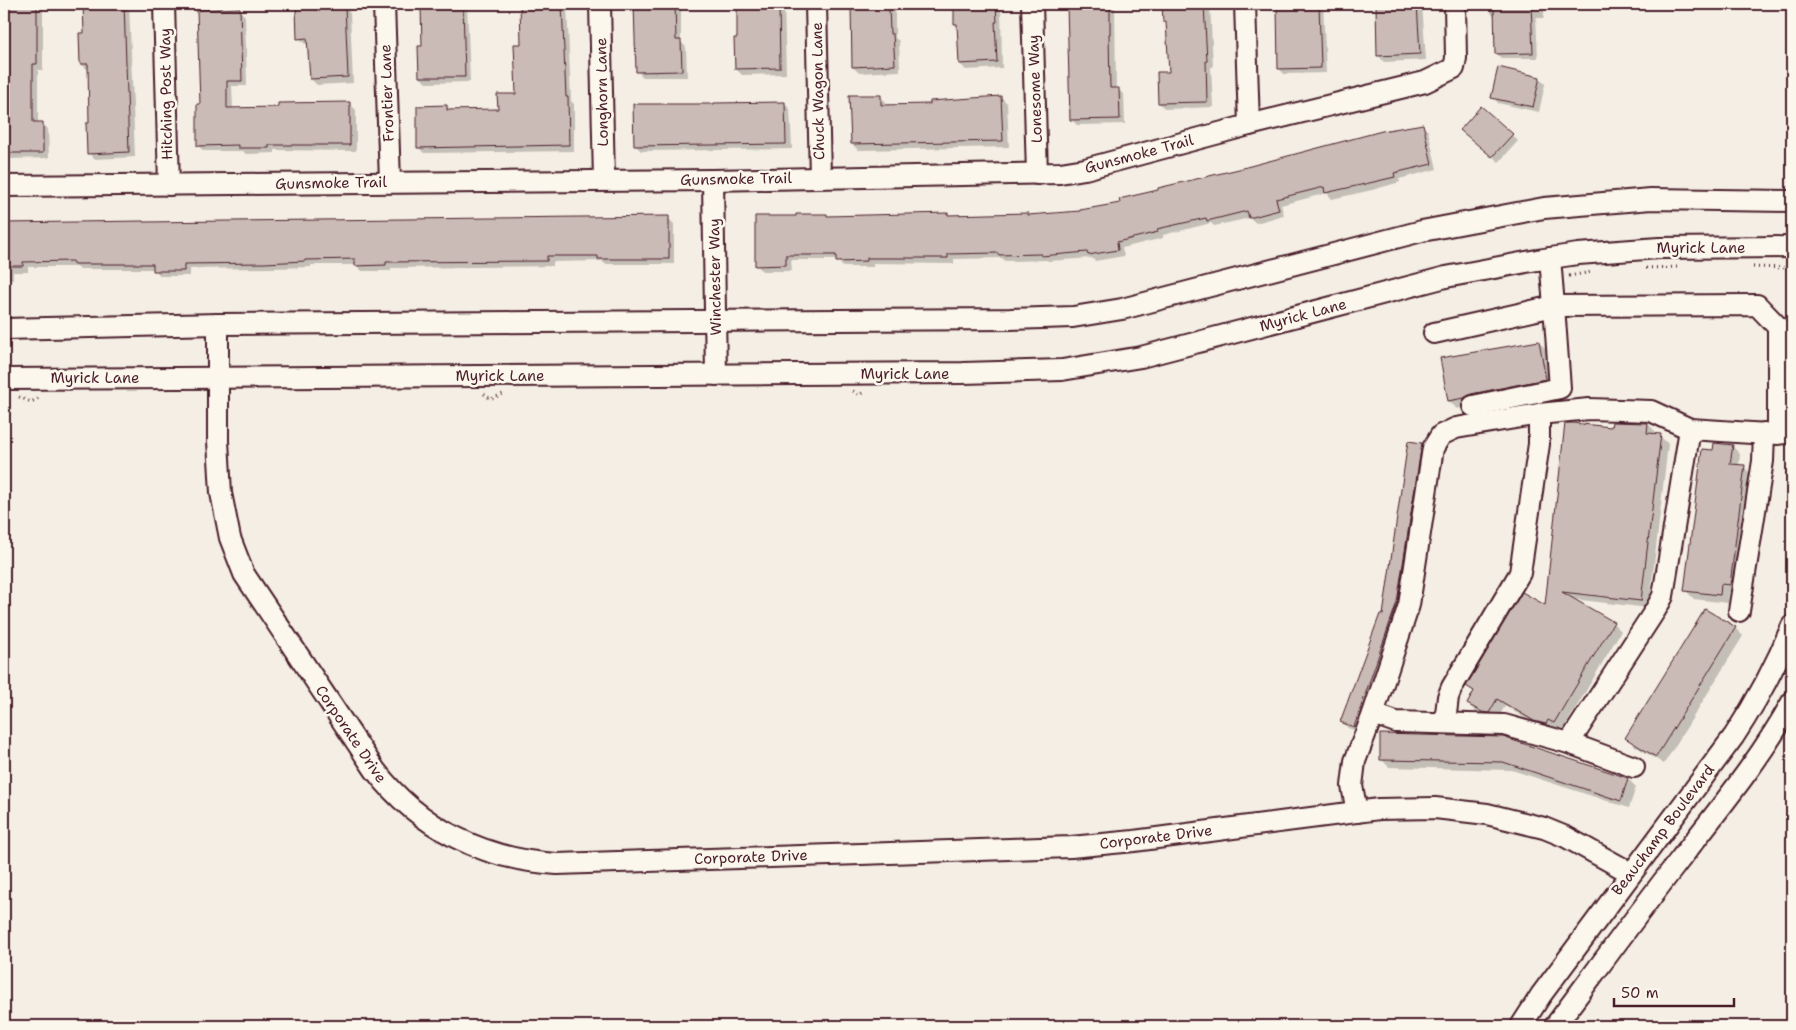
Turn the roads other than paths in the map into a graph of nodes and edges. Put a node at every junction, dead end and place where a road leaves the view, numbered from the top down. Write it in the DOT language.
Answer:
graph roads {
  1 [pos="164,4"];
  2 [pos="384,4"];
  3 [pos="600,4"];
  4 [pos="816,4"];
  5 [pos="1032,4"];
  6 [pos="1245,4"];
  7 [pos="1455,4"];
  8 [pos="1249,125"];
  9 [pos="1037,174"];
  10 [pos="820,178"];
  11 [pos="604,180"];
  12 [pos="713,180"];
  13 [pos="390,182"];
  14 [pos="169,185"];
  15 [pos="4,186"];
  16 [pos="1792,201"];
  17 [pos="1792,247"];
  18 [pos="1550,258"];
  19 [pos="1554,306"];
  20 [pos="716,321"];
  21 [pos="218,324"];
  22 [pos="4,328"];
  23 [pos="1434,333"];
  24 [pos="716,375"];
  25 [pos="219,378"];
  26 [pos="4,379"];
  27 [pos="1473,406"];
  28 [pos="1539,414"];
  29 [pos="1690,429"];
  30 [pos="1778,433"];
  31 [pos="1739,611"];
  32 [pos="1792,626"];
  33 [pos="1792,702"];
  34 [pos="1373,714"];
  35 [pos="1445,722"];
  36 [pos="1568,743"];
  37 [pos="1634,767"];
  38 [pos="1357,812"];
  39 [pos="1631,873"];
  40 [pos="1521,1026"];
  41 [pos="1555,1026"];
  1 -- 14 [label="street, Hitching Post Way"];
  2 -- 13 [label="street, Frontier Lane"];
  3 -- 11 [label="street, Longhorn Lane"];
  4 -- 10 [label="street, Chuck Wagon Lane"];
  5 -- 9 [label="street, Lonesome Way"];
  6 -- 8 [label="street"];
  7 -- 8 [label="street, Gunsmoke Trail"];
  8 -- 9 [label="street, Gunsmoke Trail"];
  9 -- 10 [label="street, Gunsmoke Trail"];
  10 -- 12 [label="street, Gunsmoke Trail"];
  11 -- 12 [label="street, Gunsmoke Trail"];
  11 -- 13 [label="street, Gunsmoke Trail"];
  12 -- 20 [label="street, Winchester Way"];
  13 -- 14 [label="street, Gunsmoke Trail"];
  14 -- 15 [label="street, Gunsmoke Trail"];
  16 -- 20 [label="street"];
  17 -- 18 [label="street, Myrick Lane"];
  18 -- 19 [label="street"];
  18 -- 24 [label="street, Myrick Lane"];
  19 -- 23 [label="street"];
  19 -- 27 [label="street"];
  19 -- 30 [label="street"];
  20 -- 21 [label="street"];
  20 -- 24 [label="street, Winchester Way"];
  21 -- 22 [label="street"];
  21 -- 25 [label="street, Corporate Drive"];
  24 -- 25 [label="street, Myrick Lane"];
  25 -- 26 [label="street, Myrick Lane"];
  25 -- 38 [label="street, Corporate Drive"];
  28 -- 29 [label="street"];
  28 -- 34 [label="street"];
  28 -- 35 [label="street"];
  29 -- 30 [label="street"];
  29 -- 36 [label="street"];
  30 -- 31 [label="street"];
  32 -- 39 [label="street, Beauchamp Boulevard"];
  33 -- 41 [label="street, Beauchamp Boulevard"];
  34 -- 35 [label="street"];
  34 -- 38 [label="street"];
  35 -- 36 [label="street"];
  36 -- 37 [label="street"];
  38 -- 39 [label="street, Corporate Drive"];
  39 -- 40 [label="street, Beauchamp Boulevard"];
}
